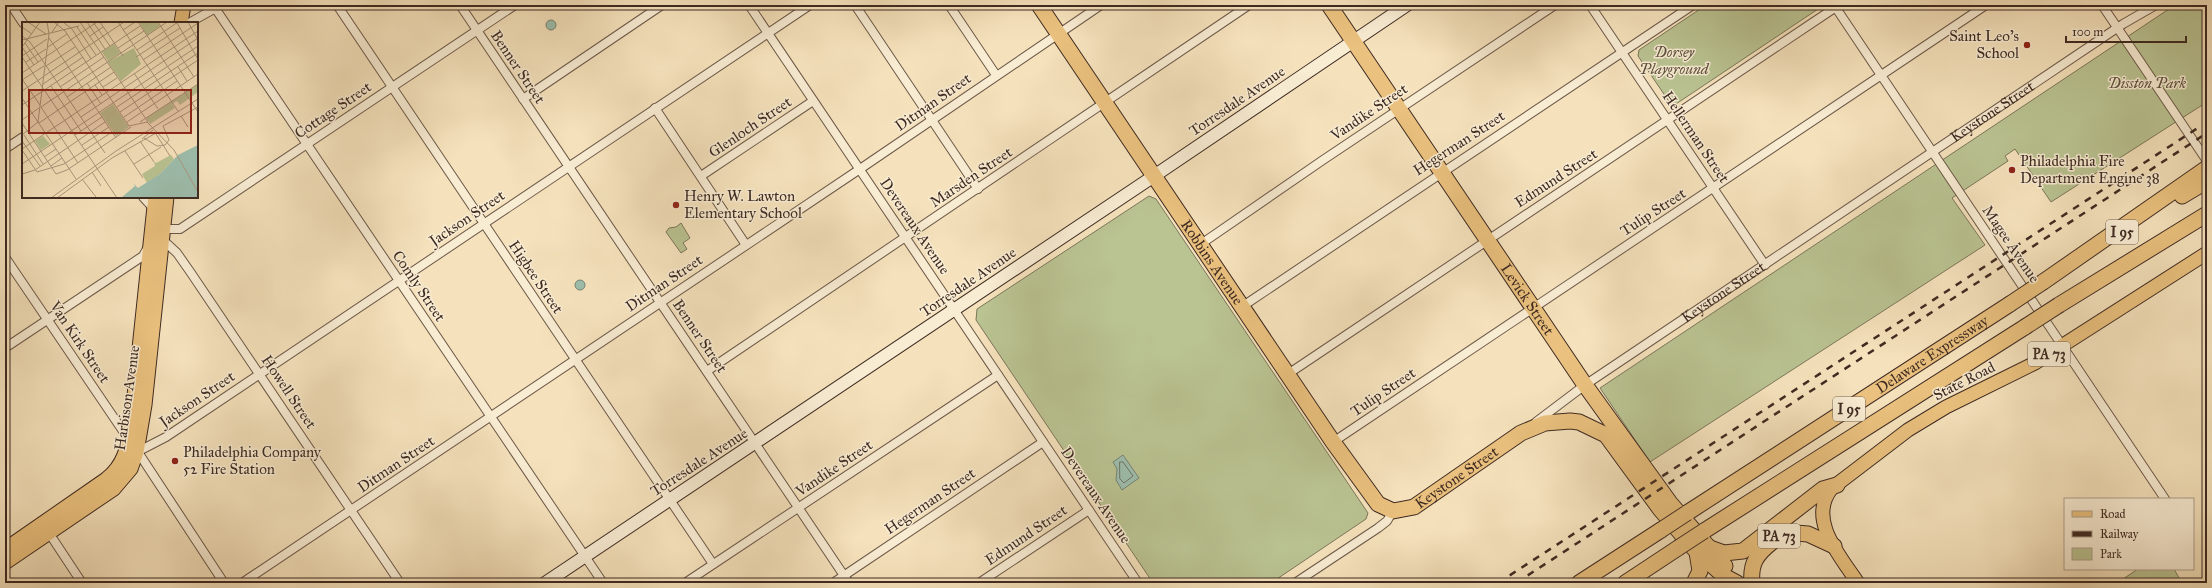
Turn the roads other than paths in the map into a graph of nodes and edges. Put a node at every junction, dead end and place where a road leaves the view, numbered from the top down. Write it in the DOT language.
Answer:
graph roads {
  1 [pos="11,5"];
  2 [pos="184,5"];
  3 [pos="337,5"];
  4 [pos="460,5"];
  5 [pos="515,5"];
  6 [pos="662,5"];
  7 [pos="749,5"];
  8 [pos="810,5"];
  9 [pos="855,5"];
  10 [pos="949,5"];
  11 [pos="1039,5"];
  12 [pos="1101,5"];
  13 [pos="1249,5"];
  14 [pos="1329,5"];
  15 [pos="1407,5"];
  16 [pos="1555,5"];
  17 [pos="1590,5"];
  18 [pos="1693,5"];
  19 [pos="1986,5"];
  20 [pos="2102,5"];
  21 [pos="2156,5"];
  22 [pos="217,6"];
  23 [pos="1836,6"];
  24 [pos="22,22"];
  25 [pos="181,22"];
  26 [pos="191,22"];
  27 [pos="2118,28"];
  28 [pos="477,31"];
  29 [pos="768,33"];
  30 [pos="1059,34"];
  31 [pos="1354,41"];
  32 [pos="1622,52"];
  33 [pos="996,75"];
  34 [pos="1881,76"];
  35 [pos="392,88"];
  36 [pos="523,99"];
  37 [pos="814,101"];
  38 [pos="1105,103"];
  39 [pos="655,108"];
  40 [pos="1399,108"];
  41 [pos="932,120"];
  42 [pos="1668,120"];
  43 [pos="22,138"];
  44 [pos="307,145"];
  45 [pos="5,149"];
  46 [pos="1933,153"];
  47 [pos="2207,161"];
  48 [pos="569,167"];
  49 [pos="860,169"];
  50 [pos="1441,172"];
  51 [pos="701,176"];
  52 [pos="1154,176"];
  53 [pos="2204,177"];
  54 [pos="1714,188"];
  55 [pos="978,189"];
  56 [pos="145,198"];
  57 [pos="167,198"];
  58 [pos="155,203"];
  59 [pos="2207,214"];
  60 [pos="484,224"];
  61 [pos="163,235"];
  62 [pos="906,237"];
  63 [pos="1486,240"];
  64 [pos="1201,244"];
  65 [pos="150,245"];
  66 [pos="746,245"];
  67 [pos="2207,253"];
  68 [pos="5,257"];
  69 [pos="1765,265"];
  70 [pos="399,281"];
  71 [pos="660,303"];
  72 [pos="1243,306"];
  73 [pos="1534,308"];
  74 [pos="954,310"];
  75 [pos="47,320"];
  76 [pos="2063,345"];
  77 [pos="5,348"];
  78 [pos="575,360"];
  79 [pos="707,371"];
  80 [pos="260,374"];
  81 [pos="1288,374"];
  82 [pos="998,375"];
  83 [pos="1585,385"];
  84 [pos="490,417"];
  85 [pos="1521,433"];
  86 [pos="129,439"];
  87 [pos="1043,442"];
  88 [pos="1333,442"];
  89 [pos="755,444"];
  90 [pos="137,452"];
  91 [pos="1836,485"];
  92 [pos="2163,496"];
  93 [pos="670,499"];
  94 [pos="1824,500"];
  95 [pos="799,508"];
  96 [pos="1089,510"];
  97 [pos="351,511"];
  98 [pos="1393,511"];
  99 [pos="1783,532"];
  100 [pos="48,533"];
  101 [pos="1834,546"];
  102 [pos="5,549"];
  103 [pos="1702,549"];
  104 [pos="584,557"];
  105 [pos="5,563"];
  106 [pos="713,564"];
  107 [pos="844,576"];
  108 [pos="1136,580"];
  109 [pos="82,583"];
  110 [pos="224,583"];
  111 [pos="242,583"];
  112 [pos="400,583"];
  113 [pos="545,583"];
  114 [pos="603,583"];
  115 [pos="685,583"];
  116 [pos="833,583"];
  117 [pos="849,583"];
  118 [pos="979,583"];
  119 [pos="1127,583"];
  120 [pos="1295,583"];
  121 [pos="1579,583"];
  122 [pos="1625,583"];
  123 [pos="1694,583"];
  124 [pos="1737,583"];
  125 [pos="1741,583"];
  126 [pos="1752,583"];
  127 [pos="1858,583"];
  1 -- 24 [label="street"];
  2 -- 25 [label="main road"];
  3 -- 35 [label="street, Higbee Street"];
  4 -- 28 [label="street, Benner Street"];
  5 -- 28 [label="street, Cottage Street"];
  6 -- 36 [label="street"];
  7 -- 29 [label="street, Devereaux Avenue"];
  8 -- 29 [label="street, Jackson Street"];
  9 -- 41 [label="street"];
  10 -- 33 [label="street"];
  11 -- 30 [label="highway, Robbins Avenue"];
  12 -- 30 [label="street, Ditman Street"];
  13 -- 38 [label="street, Marsden Street"];
  14 -- 31 [label="highway, Levick Street"];
  15 -- 31 [label="street, Torresdale Avenue"];
  16 -- 40 [label="street, Vandike Street"];
  17 -- 32 [label="street, Hellerman Street"];
  18 -- 32 [label="street, Hegerman Street"];
  19 -- 34 [label="street, Tulip Street"];
  20 -- 27 [label="street"];
  21 -- 27 [label="street, Keystone Street"];
  22 -- 26 [label="street"];
  22 -- 44 [label="street, Comly Street"];
  23 -- 34 [label="street, Magee Avenue"];
  23 -- 42 [label="street, Edmund Street"];
  27 -- 46 [label="street, Keystone Street"];
  27 -- 47 [label="street"];
  28 -- 35 [label="street, Cottage Street"];
  28 -- 36 [label="street, Benner Street"];
  29 -- 37 [label="street, Devereaux Avenue"];
  29 -- 39 [label="street, Jackson Street"];
  30 -- 33 [label="street, Ditman Street"];
  30 -- 38 [label="highway, Robbins Avenue"];
  31 -- 40 [label="highway, Levick Street"];
  31 -- 52 [label="street, Torresdale Avenue"];
  32 -- 42 [label="street, Hellerman Street"];
  32 -- 50 [label="street, Hegerman Street"];
  33 -- 41 [label="street, Ditman Street"];
  34 -- 46 [label="street, Magee Avenue"];
  34 -- 54 [label="street, Tulip Street"];
  35 -- 44 [label="street, Cottage Street"];
  35 -- 60 [label="street, Higbee Street"];
  36 -- 48 [label="street, Benner Street"];
  37 -- 49 [label="street, Devereaux Avenue"];
  37 -- 51 [label="street, Glenloch Street"];
  38 -- 52 [label="highway, Robbins Avenue"];
  38 -- 55 [label="street, Marsden Street"];
  39 -- 48 [label="street, Jackson Street"];
  39 -- 51 [label="street"];
  40 -- 50 [label="highway, Levick Street"];
  40 -- 64 [label="street, Vandike Street"];
  41 -- 49 [label="street, Ditman Street"];
  41 -- 55 [label="street"];
  42 -- 54 [label="street, Hellerman Street"];
  42 -- 63 [label="street, Edmund Street"];
  43 -- 45 [label="street"];
  44 -- 61 [label="street, Cottage Street"];
  44 -- 70 [label="street, Comly Street"];
  46 -- 69 [label="street, Keystone Street"];
  46 -- 76 [label="street, Magee Avenue"];
  48 -- 60 [label="street, Jackson Street"];
  48 -- 71 [label="street, Benner Street"];
  49 -- 62 [label="street, Devereaux Avenue"];
  49 -- 66 [label="street, Ditman Street"];
  50 -- 63 [label="highway, Levick Street"];
  50 -- 72 [label="street, Hegerman Street"];
  51 -- 66 [label="street"];
  52 -- 64 [label="highway, Robbins Avenue"];
  52 -- 74 [label="street, Torresdale Avenue"];
  53 -- 121 [label="highway, Delaware Expressway / I 95, bridge"];
  54 -- 69 [label="street, Hellerman Street"];
  54 -- 73 [label="street, Tulip Street"];
  55 -- 62 [label="street, Marsden Street"];
  56 -- 58 [label="street"];
  57 -- 61 [label="main road, Harbison Avenue"];
  58 -- 65 [label="main road, Harbison Avenue"];
  59 -- 122 [label="highway, Delaware Expressway / I 95, bridge"];
  60 -- 70 [label="street, Jackson Street"];
  60 -- 78 [label="street, Higbee Street"];
  61 -- 80 [label="street, Howell Street"];
  61 -- 90 [label="main road, Harbison Avenue"];
  62 -- 74 [label="street, Devereaux Avenue"];
  62 -- 79 [label="street, Marsden Street"];
  63 -- 73 [label="highway, Levick Street"];
  63 -- 81 [label="street, Edmund Street"];
  64 -- 72 [label="highway, Robbins Avenue"];
  65 -- 75 [label="street"];
  65 -- 86 [label="main road, Harbison Avenue"];
  66 -- 71 [label="street, Ditman Street"];
  67 -- 76 [label="main road, State Road / PA 73"];
  68 -- 75 [label="street, Van Kirk Street"];
  69 -- 83 [label="street, Keystone Street"];
  70 -- 80 [label="street, Jackson Street"];
  70 -- 84 [label="street, Comly Street"];
  71 -- 78 [label="street, Ditman Street"];
  71 -- 79 [label="street, Benner Street"];
  72 -- 81 [label="highway, Robbins Avenue"];
  73 -- 83 [label="highway, Levick Street"];
  73 -- 88 [label="street, Tulip Street"];
  74 -- 82 [label="street, Devereaux Avenue"];
  74 -- 89 [label="street, Torresdale Avenue"];
  75 -- 77 [label="street"];
  75 -- 86 [label="street, Van Kirk Street"];
  76 -- 91 [label="main road, State Road / PA 73"];
  76 -- 92 [label="street, Magee Avenue"];
  78 -- 84 [label="street, Ditman Street"];
  78 -- 93 [label="street, Higbee Street"];
  79 -- 89 [label="street, Benner Street"];
  80 -- 90 [label="street, Jackson Street"];
  80 -- 97 [label="street, Howell Street"];
  81 -- 88 [label="highway, Robbins Avenue"];
  82 -- 87 [label="street, Devereaux Avenue"];
  82 -- 95 [label="street, Vandike Street"];
  83 -- 85 [label="street, Keystone Street"];
  83 -- 103 [label="highway, Levick Street"];
  84 -- 97 [label="street, Ditman Street"];
  84 -- 104 [label="street, Comly Street"];
  85 -- 98 [label="highway, Keystone Street"];
  85 -- 103 [label="highway, Levick Street"];
  86 -- 90 [label="street, Van Kirk Street"];
  86 -- 102 [label="main road, Harbison Avenue"];
  87 -- 96 [label="street, Devereaux Avenue"];
  87 -- 107 [label="street, Hegerman Street"];
  88 -- 98 [label="highway, Robbins Avenue"];
  89 -- 93 [label="street, Torresdale Avenue"];
  89 -- 95 [label="street, Benner Street"];
  90 -- 100 [label="main road, Harbison Avenue"];
  90 -- 110 [label="street, Van Kirk Street"];
  91 -- 94 [label="main road, State Road / PA 73"];
  91 -- 103 [label="highway"];
  93 -- 104 [label="street, Torresdale Avenue"];
  93 -- 106 [label="street, Higbee Street"];
  94 -- 99 [label="highway, PA 73"];
  94 -- 101 [label="main road"];
  95 -- 106 [label="street, Vandike Street"];
  95 -- 107 [label="street, Benner Street"];
  96 -- 108 [label="street, Devereaux Avenue"];
  96 -- 118 [label="street, Edmund Street"];
  97 -- 111 [label="street, Ditman Street"];
  97 -- 112 [label="street, Howell Street"];
  98 -- 120 [label="street"];
  99 -- 101 [label="highway"];
  99 -- 126 [label="highway, PA 73"];
  100 -- 105 [label="main road, Harbison Avenue"];
  100 -- 109 [label="street"];
  101 -- 127 [label="main road"];
  103 -- 123 [label="highway"];
  103 -- 124 [label="highway, Levick Street"];
  103 -- 125 [label="highway, Levick Street"];
  104 -- 113 [label="street, Torresdale Avenue"];
  104 -- 114 [label="street, Comly Street"];
  106 -- 115 [label="street, Vandike Street"];
  107 -- 116 [label="street, Hegerman Street"];
  107 -- 117 [label="street, Benner Street"];
  108 -- 119 [label="street"];
}
